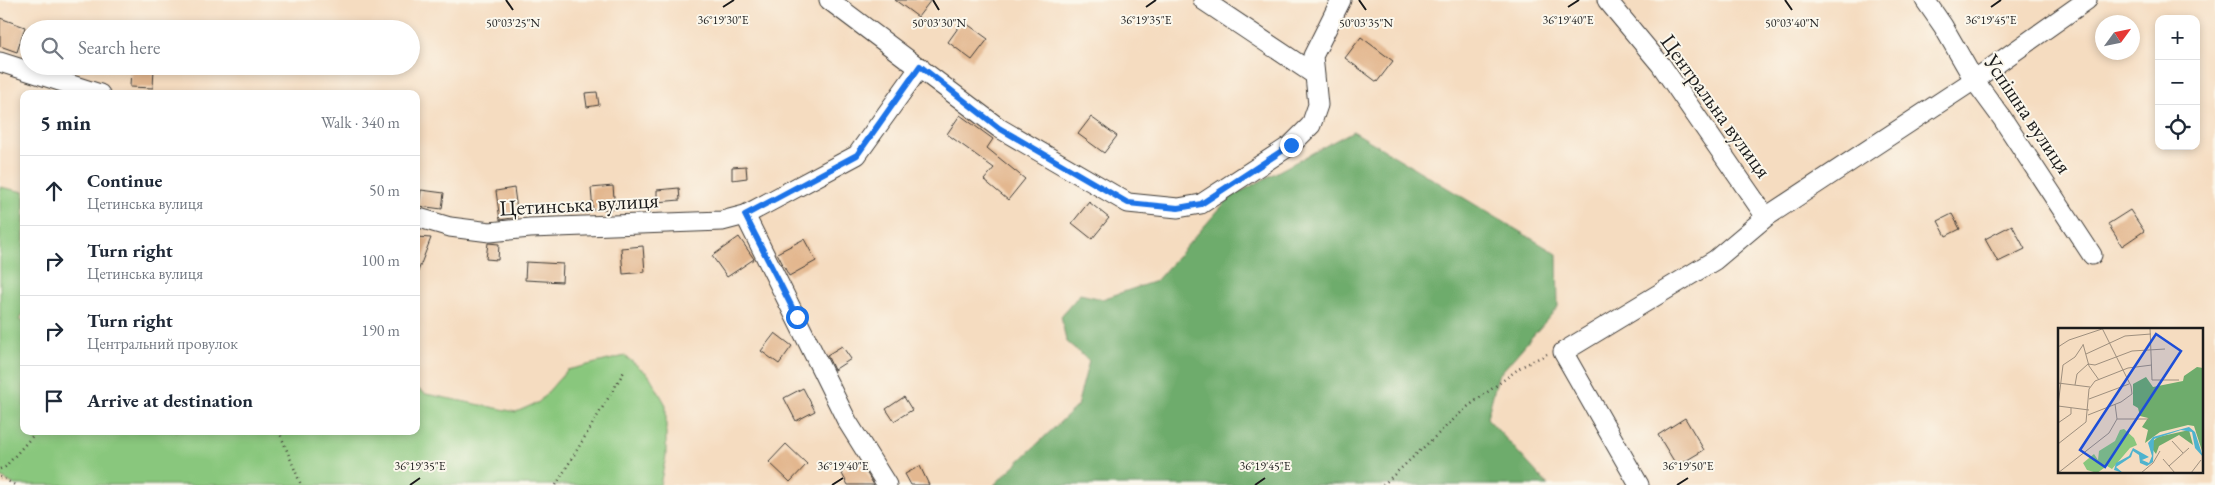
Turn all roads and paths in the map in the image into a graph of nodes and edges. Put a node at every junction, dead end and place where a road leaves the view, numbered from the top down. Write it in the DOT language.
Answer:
graph roads {
  1 [pos="829,0"];
  2 [pos="1203,0"];
  3 [pos="1341,0"];
  4 [pos="1607,0"];
  5 [pos="1925,0"];
  6 [pos="2087,0"];
  7 [pos="0,62"];
  8 [pos="920,66"];
  9 [pos="20,68"];
  10 [pos="41,75"];
  11 [pos="1315,75"];
  12 [pos="1974,80"];
  13 [pos="88,90"];
  14 [pos="745,215"];
  15 [pos="1766,217"];
  16 [pos="420,218"];
  17 [pos="2092,254"];
  18 [pos="1563,352"];
  19 [pos="625,370"];
  20 [pos="33,435"];
  21 [pos="281,435"];
  22 [pos="0,469"];
  23 [pos="0,477"];
  24 [pos="15,485"];
  25 [pos="301,485"];
  26 [pos="556,485"];
  27 [pos="887,485"];
  28 [pos="1383,485"];
  29 [pos="1639,485"];
  1 -- 8 [label="street"];
  2 -- 11 [label="street"];
  3 -- 11 [label="street"];
  4 -- 15 [label="street, Центральна вулиця"];
  5 -- 12 [label="street, Успішна вулиця"];
  6 -- 12 [label="street"];
  7 -- 9 [label="street"];
  8 -- 11 [label="street"];
  8 -- 14 [label="street, Цетинська вулиця"];
  10 -- 13 [label="street"];
  12 -- 15 [label="street"];
  12 -- 17 [label="street, Успішна вулиця"];
  14 -- 16 [label="street, Цетинська вулиця"];
  14 -- 27 [label="street"];
  15 -- 18 [label="street"];
  18 -- 28 [label="path"];
  18 -- 29 [label="street"];
  19 -- 26 [label="path"];
  20 -- 22 [label="path"];
  21 -- 25 [label="path"];
  23 -- 24 [label="path"];
}
